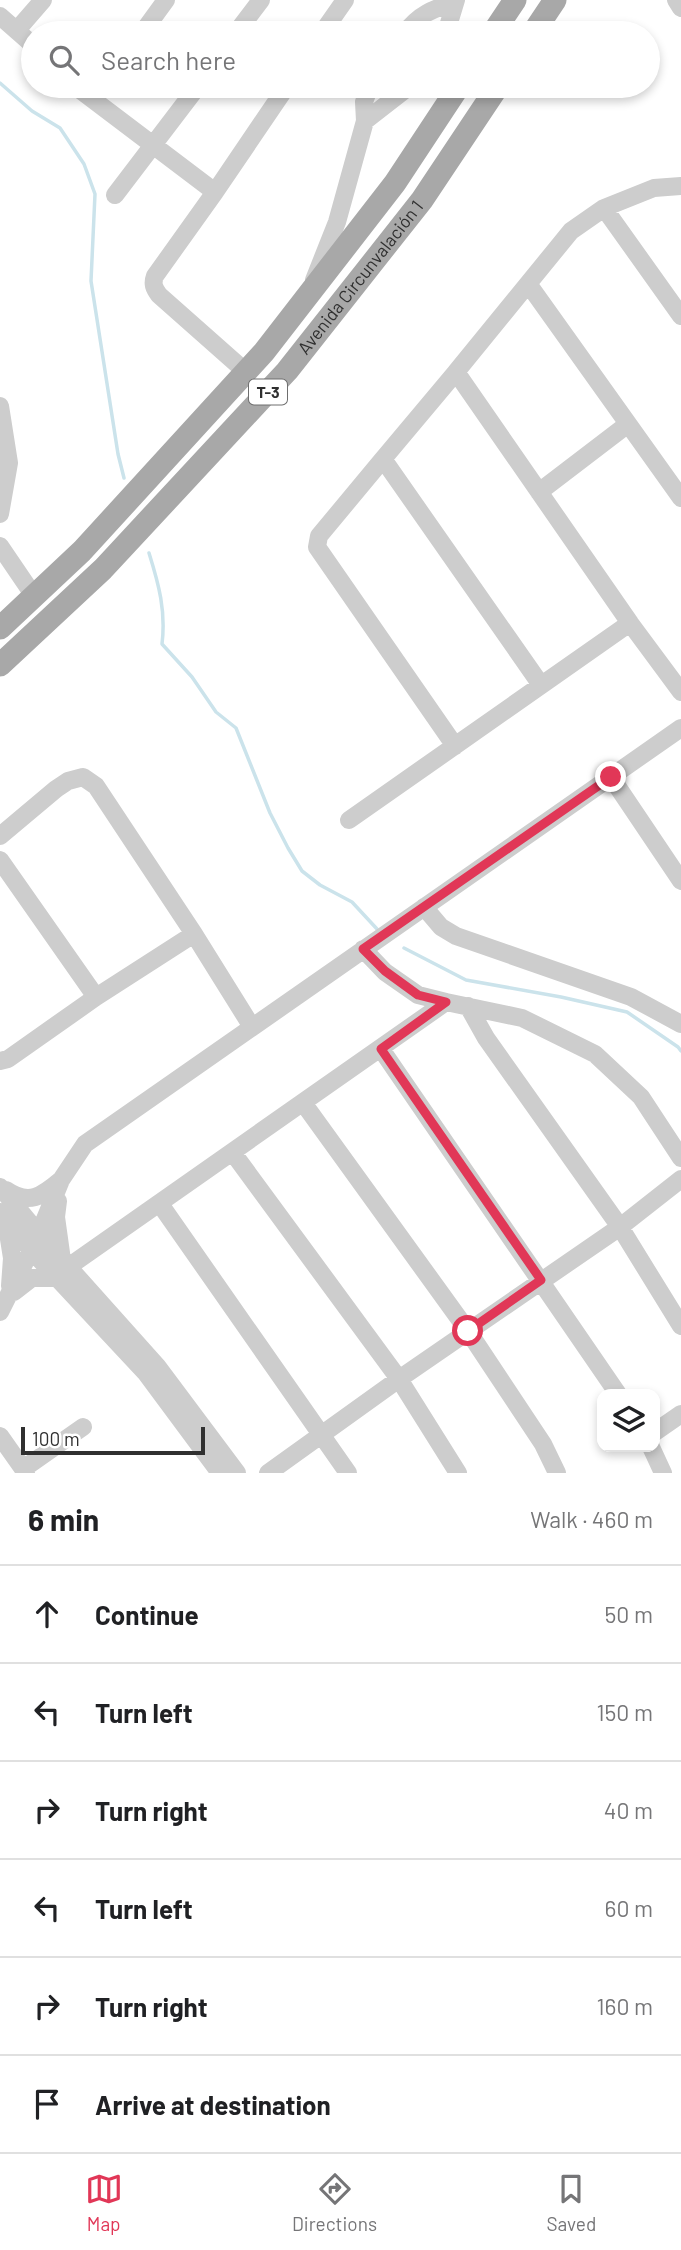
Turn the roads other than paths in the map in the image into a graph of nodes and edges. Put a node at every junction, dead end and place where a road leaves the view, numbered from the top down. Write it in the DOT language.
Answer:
graph roads {
  1 [pos="43,0"];
  2 [pos="166,0"];
  3 [pos="261,0"];
  4 [pos="345,0"];
  5 [pos="515,0"];
  6 [pos="555,0"];
  7 [pos="676,0"];
  8 [pos="456,1"];
  9 [pos="681,8"];
  10 [pos="0,16"];
  11 [pos="25,21"];
  12 [pos="151,21"];
  13 [pos="245,21"];
  14 [pos="331,21"];
  15 [pos="414,21"];
  16 [pos="450,21"];
  17 [pos="501,21"];
  18 [pos="541,21"];
  19 [pos="21,25"];
  20 [pos="17,30"];
  21 [pos="21,34"];
  22 [pos="104,98"];
  23 [pos="189,98"];
  24 [pos="279,98"];
  25 [pos="366,98"];
  26 [pos="395,98"];
  27 [pos="451,98"];
  28 [pos="490,98"];
  29 [pos="365,121"];
  30 [pos="154,145"];
  31 [pos="681,186"];
  32 [pos="215,192"];
  33 [pos="115,195"];
  34 [pos="604,208"];
  35 [pos="529,285"];
  36 [pos="308,296"];
  37 [pos="681,316"];
  38 [pos="246,372"];
  39 [pos="456,372"];
  40 [pos="0,406"];
  41 [pos="628,424"];
  42 [pos="383,459"];
  43 [pos="539,492"];
  44 [pos="681,498"];
  45 [pos="0,514"];
  46 [pos="4,558"];
  47 [pos="34,596"];
  48 [pos="630,622"];
  49 [pos="0,628"];
  50 [pos="0,665"];
  51 [pos="541,685"];
  52 [pos="681,692"];
  53 [pos="681,728"];
  54 [pos="455,746"];
  55 [pos="611,777"];
  56 [pos="349,820"];
  57 [pos="0,836"];
  58 [pos="0,860"];
  59 [pos="681,881"];
  60 [pos="424,907"];
  61 [pos="194,934"];
  62 [pos="363,949"];
  63 [pos="96,997"];
  64 [pos="446,1002"];
  65 [pos="468,1006"];
  66 [pos="681,1024"];
  67 [pos="252,1027"];
  68 [pos="381,1049"];
  69 [pos="0,1060"];
  70 [pos="304,1104"];
  71 [pos="233,1153"];
  72 [pos="681,1158"];
  73 [pos="681,1179"];
  74 [pos="61,1180"];
  75 [pos="0,1187"];
  76 [pos="160,1204"];
  77 [pos="3,1215"];
  78 [pos="621,1227"];
  79 [pos="35,1242"];
  80 [pos="63,1268"];
  81 [pos="541,1280"];
  82 [pos="80,1290"];
  83 [pos="4,1304"];
  84 [pos="681,1326"];
  85 [pos="468,1331"];
  86 [pos="398,1379"];
  87 [pos="615,1389"];
  88 [pos="681,1414"];
  89 [pos="83,1427"];
  90 [pos="660,1429"];
  91 [pos="321,1434"];
  92 [pos="0,1436"];
  93 [pos="653,1452"];
  94 [pos="24,1471"];
  95 [pos="220,1473"];
  96 [pos="237,1473"];
  97 [pos="268,1473"];
  98 [pos="348,1473"];
  99 [pos="458,1473"];
  100 [pos="557,1473"];
  101 [pos="663,1473"];
  1 -- 11 [label="street"];
  2 -- 12 [label="street"];
  3 -- 13 [label="street"];
  4 -- 14 [label="street"];
  5 -- 17 [label="main road"];
  6 -- 18 [label="main road"];
  7 -- 9 [label="street"];
  8 -- 15 [label="street"];
  8 -- 16 [label="street"];
  10 -- 20 [label="street"];
  19 -- 20 [label="street"];
  20 -- 21 [label="street"];
  22 -- 30 [label="street"];
  23 -- 30 [label="street"];
  24 -- 32 [label="street"];
  25 -- 29 [label="street"];
  26 -- 29 [label="street"];
  27 -- 36 [label="main road, Avenida Circunvalación 1 / T-3"];
  28 -- 50 [label="main road, Avenida Circunvalación 1 / T-3"];
  29 -- 36 [label="street"];
  30 -- 32 [label="street"];
  30 -- 33 [label="street"];
  31 -- 34 [label="street"];
  32 -- 38 [label="street"];
  34 -- 35 [label="street"];
  34 -- 37 [label="street"];
  35 -- 39 [label="street"];
  35 -- 41 [label="street"];
  36 -- 38 [label="main road, Avenida Circunvalación 1 / T-3"];
  38 -- 47 [label="main road, Avenida Circunvalación 1 / T-3"];
  39 -- 42 [label="street"];
  39 -- 43 [label="street"];
  40 -- 45 [label="street"];
  41 -- 43 [label="street"];
  41 -- 44 [label="street"];
  42 -- 51 [label="street"];
  42 -- 54 [label="street"];
  43 -- 48 [label="street"];
  46 -- 47 [label="street"];
  47 -- 49 [label="main road, Avenida Circunvalación 1 / T-3"];
  48 -- 51 [label="street"];
  48 -- 52 [label="street"];
  51 -- 54 [label="street"];
  53 -- 55 [label="street"];
  54 -- 56 [label="street"];
  55 -- 59 [label="street"];
  55 -- 60 [label="street"];
  57 -- 61 [label="street"];
  58 -- 63 [label="street"];
  60 -- 62 [label="street"];
  60 -- 66 [label="street"];
  61 -- 63 [label="street"];
  61 -- 67 [label="street"];
  62 -- 64 [label="street"];
  62 -- 67 [label="street"];
  63 -- 69 [label="street"];
  64 -- 65 [label="street"];
  64 -- 68 [label="street"];
  65 -- 72 [label="street"];
  65 -- 78 [label="street"];
  67 -- 74 [label="street"];
  68 -- 70 [label="street"];
  68 -- 81 [label="street"];
  70 -- 71 [label="street"];
  70 -- 85 [label="street"];
  71 -- 76 [label="street"];
  71 -- 86 [label="street"];
  73 -- 78 [label="street"];
  74 -- 75 [label="street"];
  74 -- 79 [label="street"];
  74 -- 80 [label="street"];
  75 -- 79 [label="street"];
  76 -- 80 [label="street"];
  76 -- 91 [label="street"];
  77 -- 79 [label="street"];
  77 -- 83 [label="street"];
  78 -- 81 [label="street"];
  78 -- 84 [label="street"];
  79 -- 80 [label="street"];
  79 -- 83 [label="street"];
  80 -- 82 [label="street"];
  80 -- 83 [label="street"];
  81 -- 85 [label="street"];
  81 -- 87 [label="street"];
  82 -- 95 [label="street"];
  82 -- 96 [label="street"];
  85 -- 86 [label="street"];
  85 -- 100 [label="street"];
  86 -- 91 [label="street"];
  86 -- 99 [label="street"];
  88 -- 90 [label="street"];
  89 -- 94 [label="street"];
  91 -- 97 [label="street"];
  91 -- 98 [label="street"];
  92 -- 94 [label="street"];
  93 -- 101 [label="street"];
}
